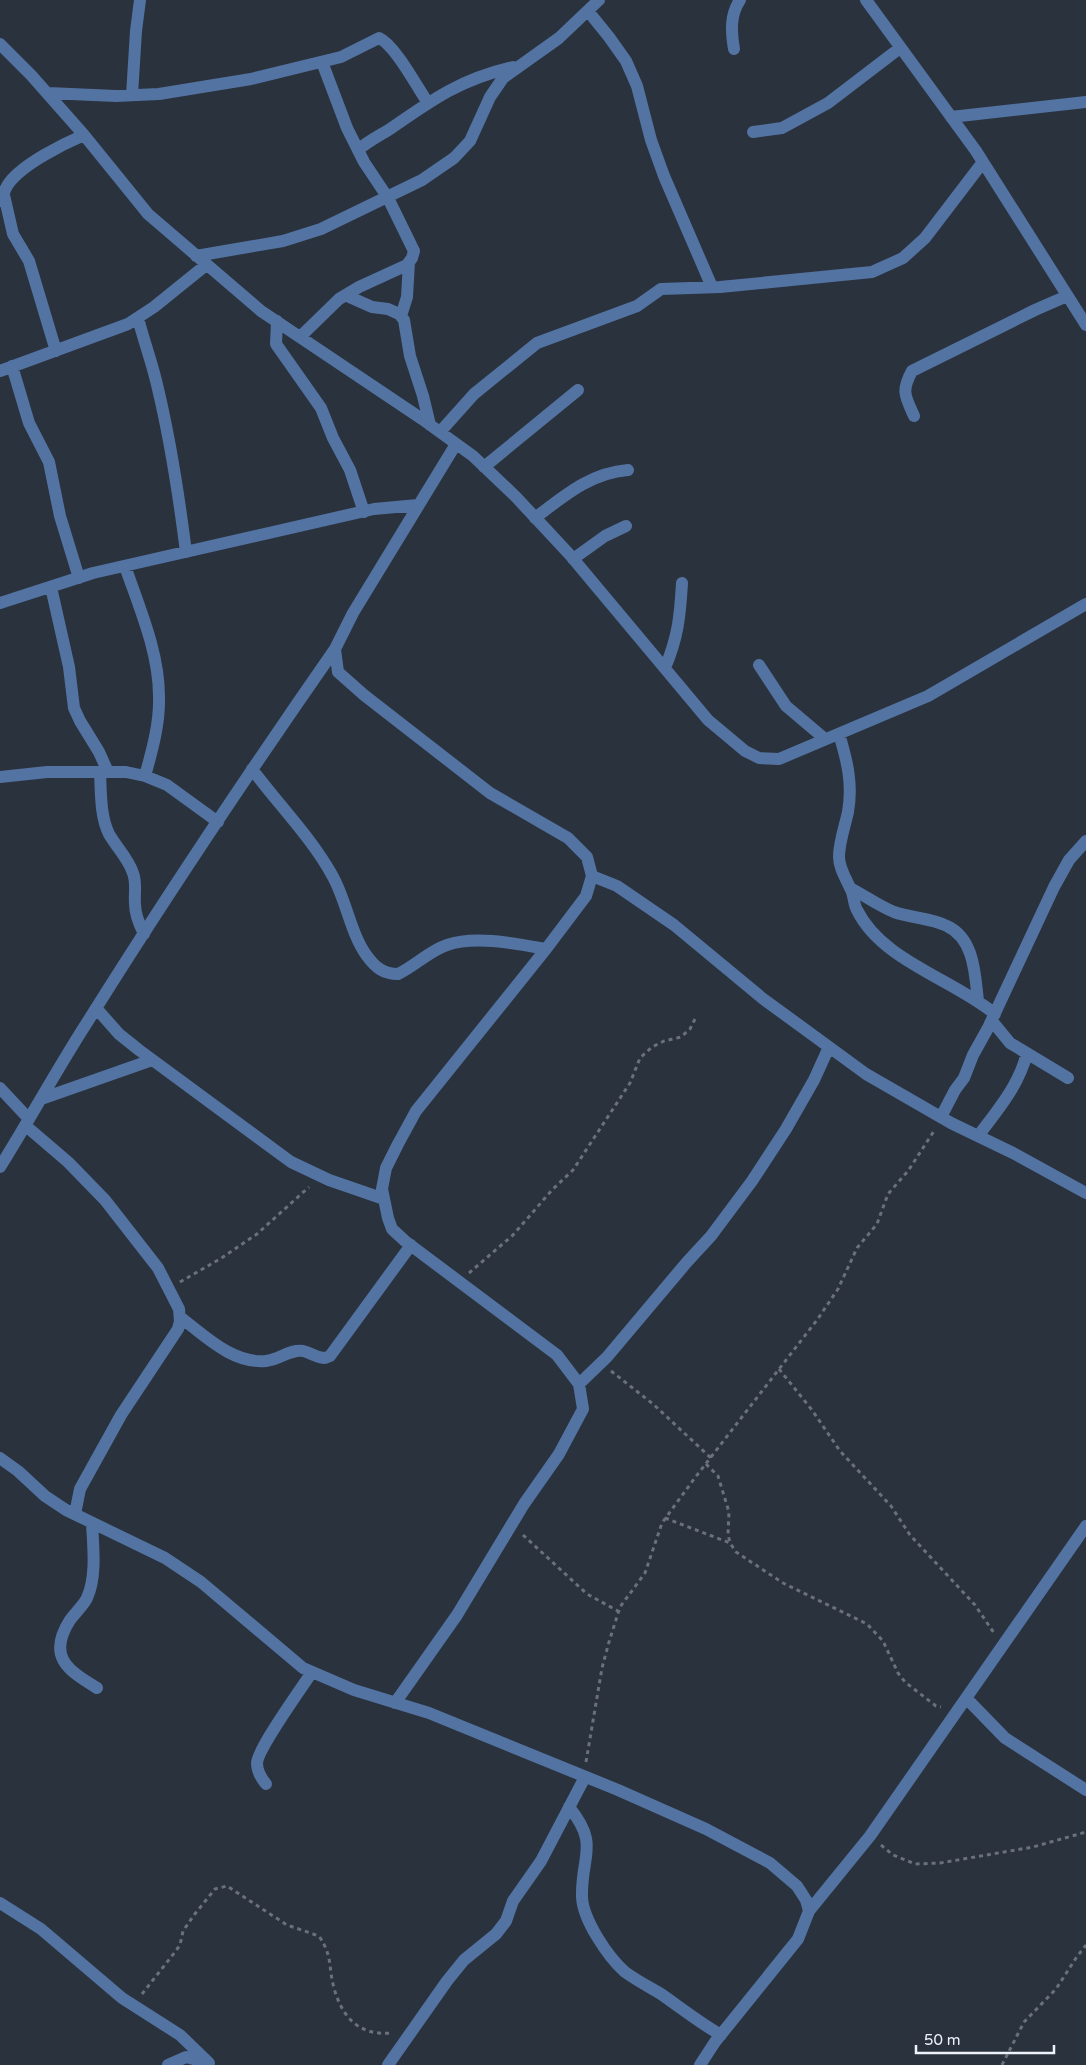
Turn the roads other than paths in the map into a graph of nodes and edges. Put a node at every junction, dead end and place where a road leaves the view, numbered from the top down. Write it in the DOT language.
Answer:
graph roads {
  1 [pos="140,0"];
  2 [pos="599,0"];
  3 [pos="740,0"];
  4 [pos="866,0"];
  5 [pos="588,12"];
  6 [pos="0,44"];
  7 [pos="900,48"];
  8 [pos="734,49"];
  9 [pos="322,62"];
  10 [pos="519,66"];
  11 [pos="48,93"];
  12 [pos="132,95"];
  13 [pos="1086,102"];
  14 [pos="428,103"];
  15 [pos="951,117"];
  16 [pos="753,132"];
  17 [pos="84,135"];
  18 [pos="358,150"];
  19 [pos="983,162"];
  20 [pos="388,198"];
  21 [pos="2,199"];
  22 [pos="201,260"];
  23 [pos="409,262"];
  24 [pos="712,287"];
  25 [pos="345,295"];
  26 [pos="1067,296"];
  27 [pos="400,316"];
  28 [pos="138,318"];
  29 [pos="277,322"];
  30 [pos="1086,325"];
  31 [pos="300,337"];
  32 [pos="56,351"];
  33 [pos="6,368"];
  34 [pos="578,390"];
  35 [pos="914,416"];
  36 [pos="435,429"];
  37 [pos="456,444"];
  38 [pos="484,467"];
  39 [pos="628,470"];
  40 [pos="418,505"];
  41 [pos="364,512"];
  42 [pos="535,518"];
  43 [pos="626,526"];
  44 [pos="186,552"];
  45 [pos="573,559"];
  46 [pos="125,566"];
  47 [pos="79,578"];
  48 [pos="682,583"];
  49 [pos="51,587"];
  50 [pos="0,603"];
  51 [pos="1086,604"];
  52 [pos="335,649"];
  53 [pos="759,665"];
  54 [pos="665,668"];
  55 [pos="839,734"];
  56 [pos="825,740"];
  57 [pos="252,769"];
  58 [pos="104,772"];
  59 [pos="145,776"];
  60 [pos="0,777"];
  61 [pos="218,822"];
  62 [pos="1086,841"];
  63 [pos="592,876"];
  64 [pos="850,888"];
  65 [pos="144,934"];
  66 [pos="546,949"];
  67 [pos="978,1001"];
  68 [pos="96,1008"];
  69 [pos="993,1017"];
  70 [pos="829,1047"];
  71 [pos="1027,1053"];
  72 [pos="152,1060"];
  73 [pos="1068,1078"];
  74 [pos="0,1088"];
  75 [pos="41,1099"];
  76 [pos="940,1117"];
  77 [pos="27,1122"];
  78 [pos="978,1136"];
  79 [pos="0,1167"];
  80 [pos="1086,1192"];
  81 [pos="384,1199"];
  82 [pos="411,1246"];
  83 [pos="180,1317"];
  84 [pos="579,1384"];
  85 [pos="0,1458"];
  86 [pos="75,1514"];
  87 [pos="92,1522"];
  88 [pos="1086,1526"];
  89 [pos="312,1672"];
  90 [pos="97,1688"];
  91 [pos="967,1699"];
  92 [pos="395,1703"];
  93 [pos="584,1776"];
  94 [pos="266,1784"];
  95 [pos="1086,1790"];
  96 [pos="569,1807"];
  97 [pos="0,1903"];
  98 [pos="809,1911"];
  99 [pos="721,2035"];
  100 [pos="210,2064"];
  101 [pos="390,2064"];
  102 [pos="168,2065"];
  103 [pos="700,2065"];
  1 -- 12 [label="street"];
  2 -- 5 [label="street"];
  3 -- 8 [label="street"];
  4 -- 7 [label="street"];
  5 -- 10 [label="street"];
  5 -- 24 [label="street"];
  6 -- 11 [label="street"];
  7 -- 15 [label="street"];
  7 -- 16 [label="street"];
  9 -- 12 [label="street"];
  9 -- 14 [label="street"];
  9 -- 18 [label="street"];
  10 -- 14 [label="street"];
  10 -- 20 [label="street"];
  11 -- 12 [label="street"];
  11 -- 17 [label="street"];
  13 -- 15 [label="street"];
  14 -- 18 [label="street"];
  15 -- 19 [label="street"];
  17 -- 21 [label="street"];
  17 -- 22 [label="street"];
  18 -- 20 [label="street"];
  19 -- 24 [label="street"];
  19 -- 26 [label="street"];
  20 -- 22 [label="street"];
  20 -- 23 [label="street"];
  21 -- 32 [label="street"];
  22 -- 28 [label="street"];
  22 -- 29 [label="street"];
  23 -- 25 [label="street"];
  23 -- 27 [label="street"];
  24 -- 36 [label="street"];
  25 -- 27 [label="street"];
  25 -- 31 [label="street"];
  26 -- 30 [label="street"];
  26 -- 35 [label="street"];
  27 -- 36 [label="street"];
  28 -- 32 [label="street"];
  28 -- 44 [label="street"];
  29 -- 31 [label="street"];
  29 -- 41 [label="street"];
  31 -- 36 [label="street"];
  32 -- 33 [label="street"];
  33 -- 47 [label="street"];
  34 -- 38 [label="street"];
  36 -- 37 [label="street"];
  37 -- 38 [label="street"];
  37 -- 40 [label="street"];
  38 -- 42 [label="street"];
  39 -- 42 [label="street"];
  40 -- 41 [label="street"];
  40 -- 52 [label="street"];
  41 -- 44 [label="street"];
  42 -- 45 [label="street"];
  43 -- 45 [label="street"];
  44 -- 46 [label="street"];
  45 -- 54 [label="street"];
  46 -- 47 [label="street"];
  46 -- 59 [label="street"];
  47 -- 49 [label="street"];
  48 -- 54 [label="street"];
  49 -- 50 [label="street"];
  49 -- 58 [label="street"];
  51 -- 55 [label="street"];
  52 -- 57 [label="street"];
  52 -- 63 [label="street"];
  53 -- 56 [label="street"];
  54 -- 56 [label="street"];
  55 -- 56 [label="street"];
  55 -- 64 [label="street"];
  57 -- 61 [label="street"];
  57 -- 66 [label="street"];
  58 -- 59 [label="street"];
  58 -- 60 [label="street"];
  58 -- 65 [label="street"];
  59 -- 61 [label="street"];
  61 -- 65 [label="street"];
  62 -- 69 [label="street"];
  63 -- 66 [label="street"];
  63 -- 70 [label="street"];
  64 -- 67 [label="street"];
  64 -- 67 [label="street"];
  65 -- 68 [label="street"];
  66 -- 81 [label="street"];
  67 -- 69 [label="street"];
  68 -- 72 [label="street"];
  68 -- 75 [label="street"];
  69 -- 71 [label="street"];
  69 -- 76 [label="street"];
  70 -- 76 [label="street"];
  70 -- 84 [label="street"];
  71 -- 73 [label="street"];
  71 -- 78 [label="street"];
  72 -- 75 [label="street"];
  72 -- 81 [label="street"];
  74 -- 77 [label="street"];
  75 -- 77 [label="street"];
  76 -- 78 [label="street"];
  77 -- 79 [label="street"];
  77 -- 83 [label="street"];
  78 -- 80 [label="street"];
  81 -- 82 [label="street"];
  82 -- 83 [label="street"];
  82 -- 84 [label="street"];
  83 -- 86 [label="street"];
  84 -- 92 [label="street"];
  85 -- 86 [label="street"];
  86 -- 87 [label="street"];
  87 -- 89 [label="street"];
  87 -- 90 [label="street"];
  88 -- 91 [label="street"];
  89 -- 92 [label="street"];
  89 -- 94 [label="street"];
  91 -- 95 [label="street"];
  91 -- 98 [label="street"];
  92 -- 93 [label="street"];
  93 -- 96 [label="street"];
  93 -- 98 [label="street"];
  96 -- 99 [label="street"];
  96 -- 101 [label="street"];
  97 -- 100 [label="street"];
  98 -- 99 [label="street"];
  99 -- 103 [label="street"];
  100 -- 102 [label="street"];
}
